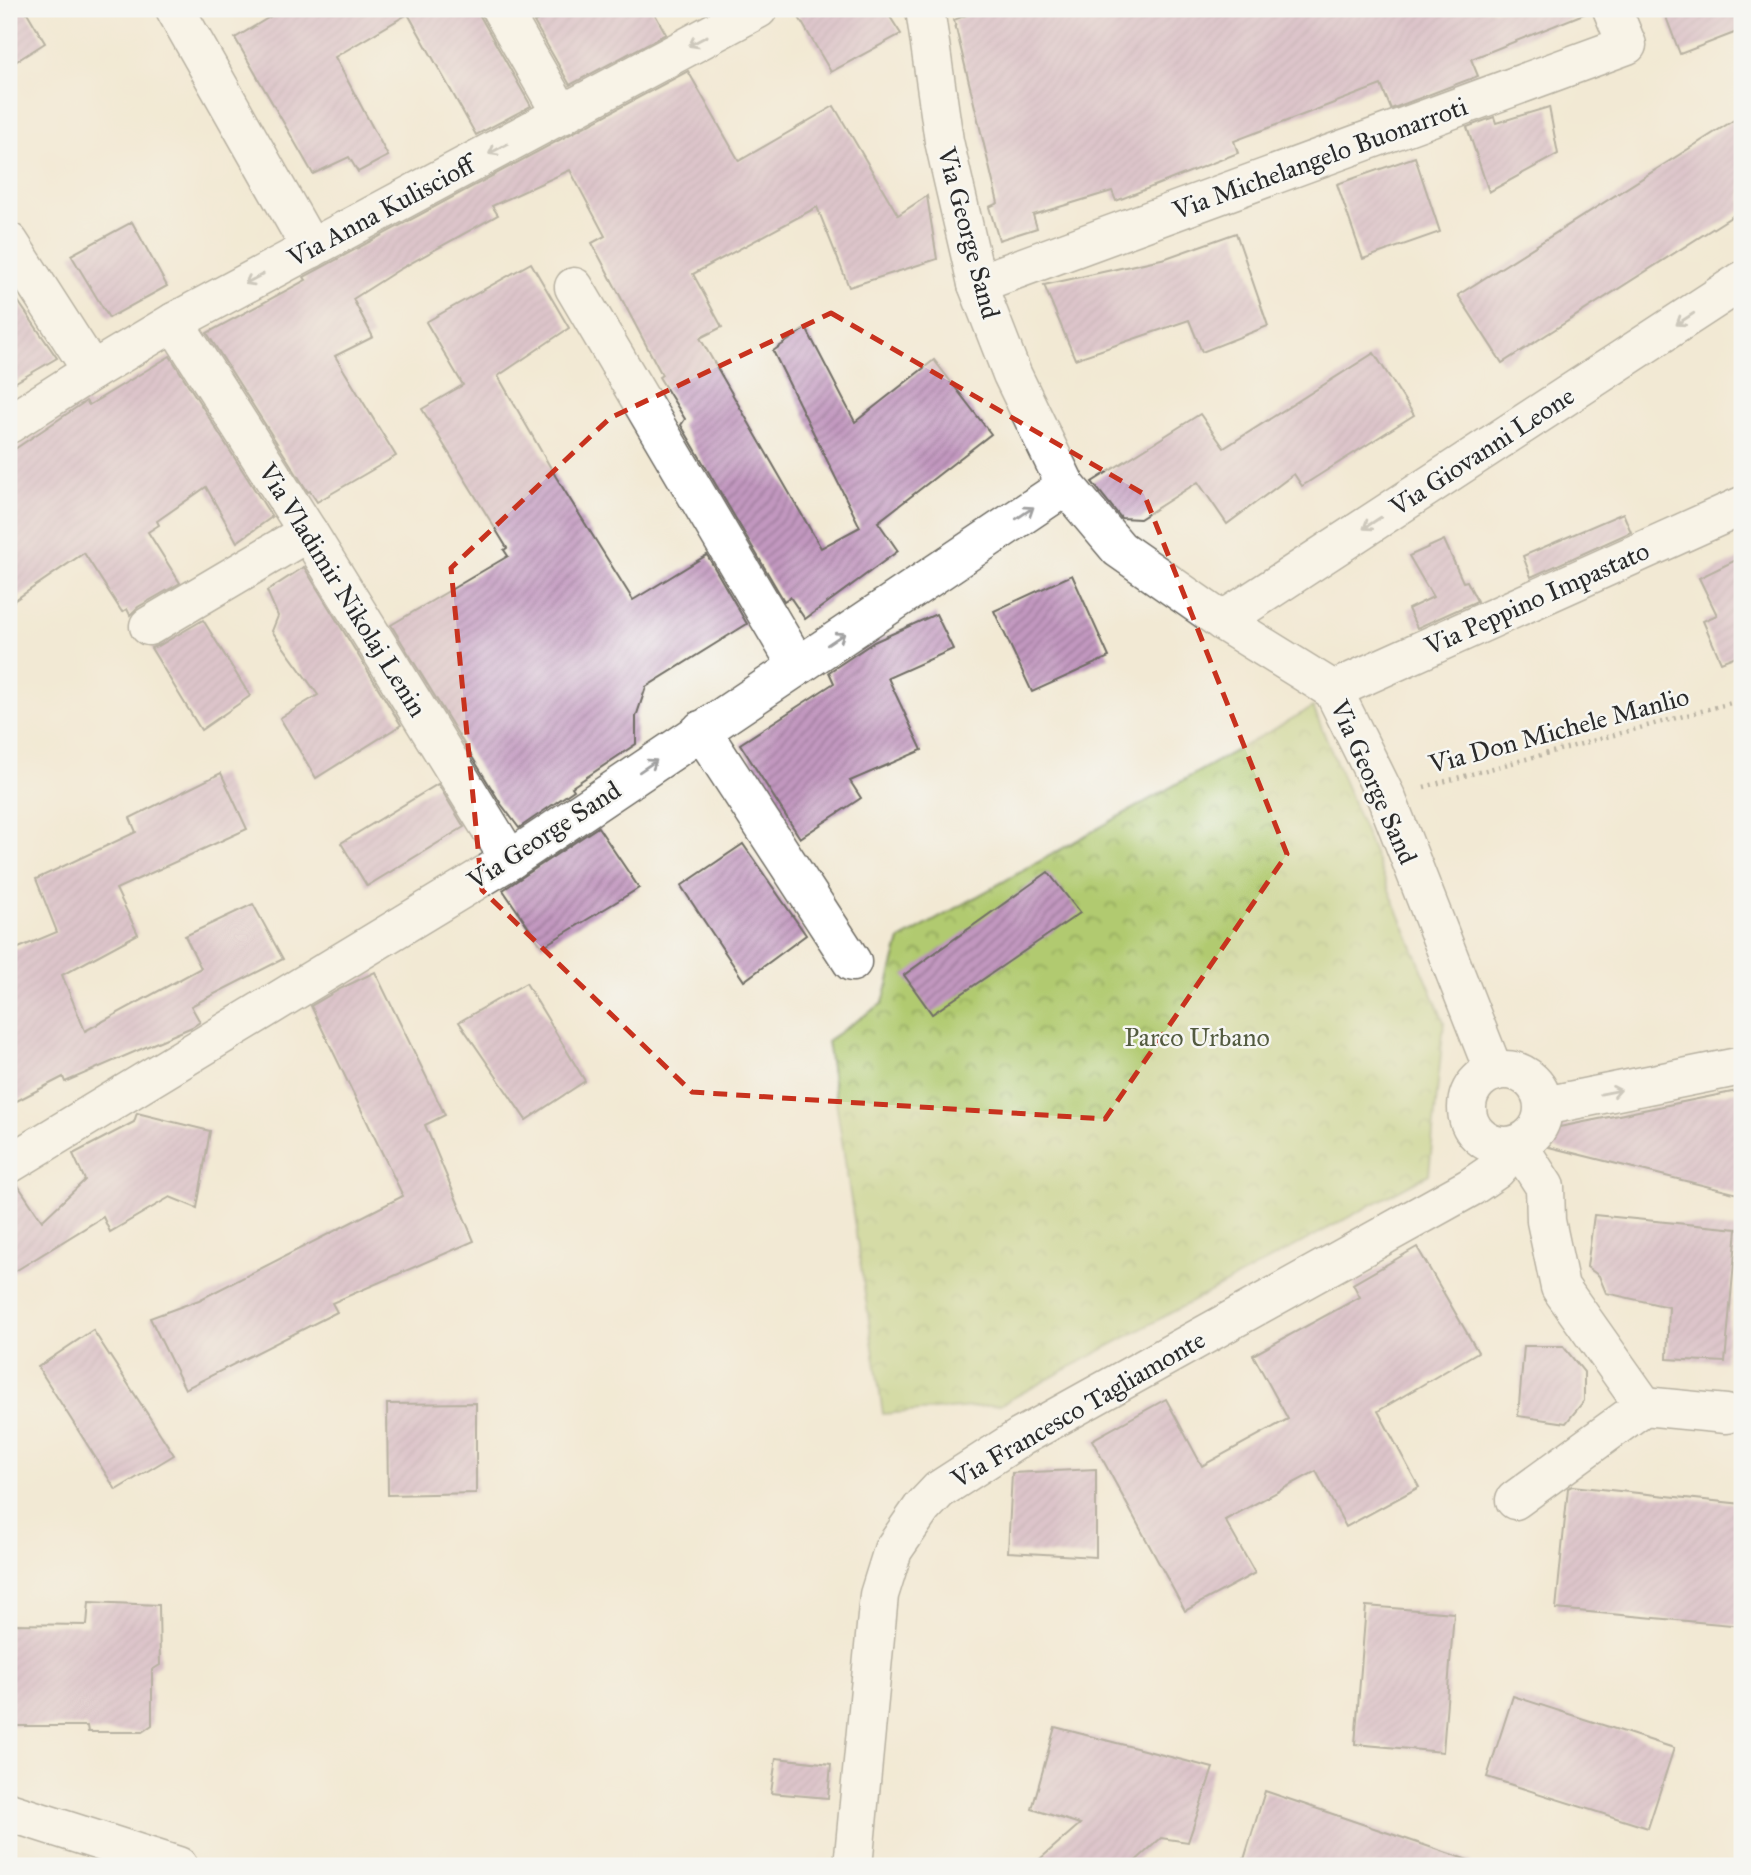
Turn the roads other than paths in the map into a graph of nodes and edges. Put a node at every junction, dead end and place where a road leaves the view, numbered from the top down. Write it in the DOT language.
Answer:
graph roads {
  1 [pos="175,9"];
  2 [pos="501,9"];
  3 [pos="758,9"];
  4 [pos="925,9"];
  5 [pos="1612,9"];
  6 [pos="562,115"];
  7 [pos="9,242"];
  8 [pos="311,249"];
  9 [pos="1742,281"];
  10 [pos="976,284"];
  11 [pos="574,287"];
  12 [pos="174,322"];
  13 [pos="92,371"];
  14 [pos="9,424"];
  15 [pos="1066,486"];
  16 [pos="1742,506"];
  17 [pos="308,532"];
  18 [pos="1222,621"];
  19 [pos="149,626"];
  20 [pos="797,665"];
  21 [pos="1333,690"];
  22 [pos="701,730"];
  23 [pos="510,860"];
  24 [pos="852,962"];
  25 [pos="1742,1066"];
  26 [pos="1494,1072"];
  27 [pos="1544,1106"];
  28 [pos="1518,1145"];
  29 [pos="9,1164"];
  30 [pos="1643,1406"];
  31 [pos="1726,1414"];
  32 [pos="1515,1500"];
  33 [pos="9,1812"];
  34 [pos="178,1866"];
  35 [pos="853,1866"];
  1 -- 8 [label="street"];
  2 -- 6 [label="street"];
  3 -- 6 [label="street, Via Anna Kuliscioff, one-way"];
  4 -- 10 [label="street, Via George Sand"];
  5 -- 10 [label="street, Via Michelangelo Buonarroti"];
  6 -- 8 [label="street, Via Anna Kuliscioff, one-way"];
  7 -- 13 [label="street"];
  8 -- 12 [label="street, Via Anna Kuliscioff, one-way"];
  9 -- 18 [label="street, Via Giovanni Leone, one-way"];
  10 -- 15 [label="street, Via George Sand"];
  11 -- 20 [label="street"];
  12 -- 13 [label="street, Via Anna Kuliscioff"];
  12 -- 17 [label="street, Via Vladimir Nikolaj Lenin"];
  13 -- 14 [label="street, Via Anna Kuliscioff"];
  15 -- 18 [label="street, Via George Sand"];
  20 -- 15 [label="street, Via George Sand, one-way"];
  16 -- 21 [label="street, Via Peppino Impastato"];
  17 -- 19 [label="street"];
  17 -- 23 [label="street, Via Vladimir Nikolaj Lenin"];
  18 -- 21 [label="street, Via George Sand"];
  20 -- 22 [label="street, Via George Sand"];
  21 -- 26 [label="street, Via George Sand"];
  23 -- 22 [label="street, Via George Sand, one-way"];
  22 -- 24 [label="street"];
  23 -- 29 [label="street, Via George Sand"];
  27 -- 25 [label="street, one-way"];
  26 -- 27 [label="street"];
  26 -- 28 [label="street"];
  27 -- 28 [label="street"];
  28 -- 30 [label="street"];
  28 -- 35 [label="street, Via Francesco Tagliamonte"];
  30 -- 31 [label="street"];
  30 -- 32 [label="street"];
  33 -- 34 [label="street"];
}
